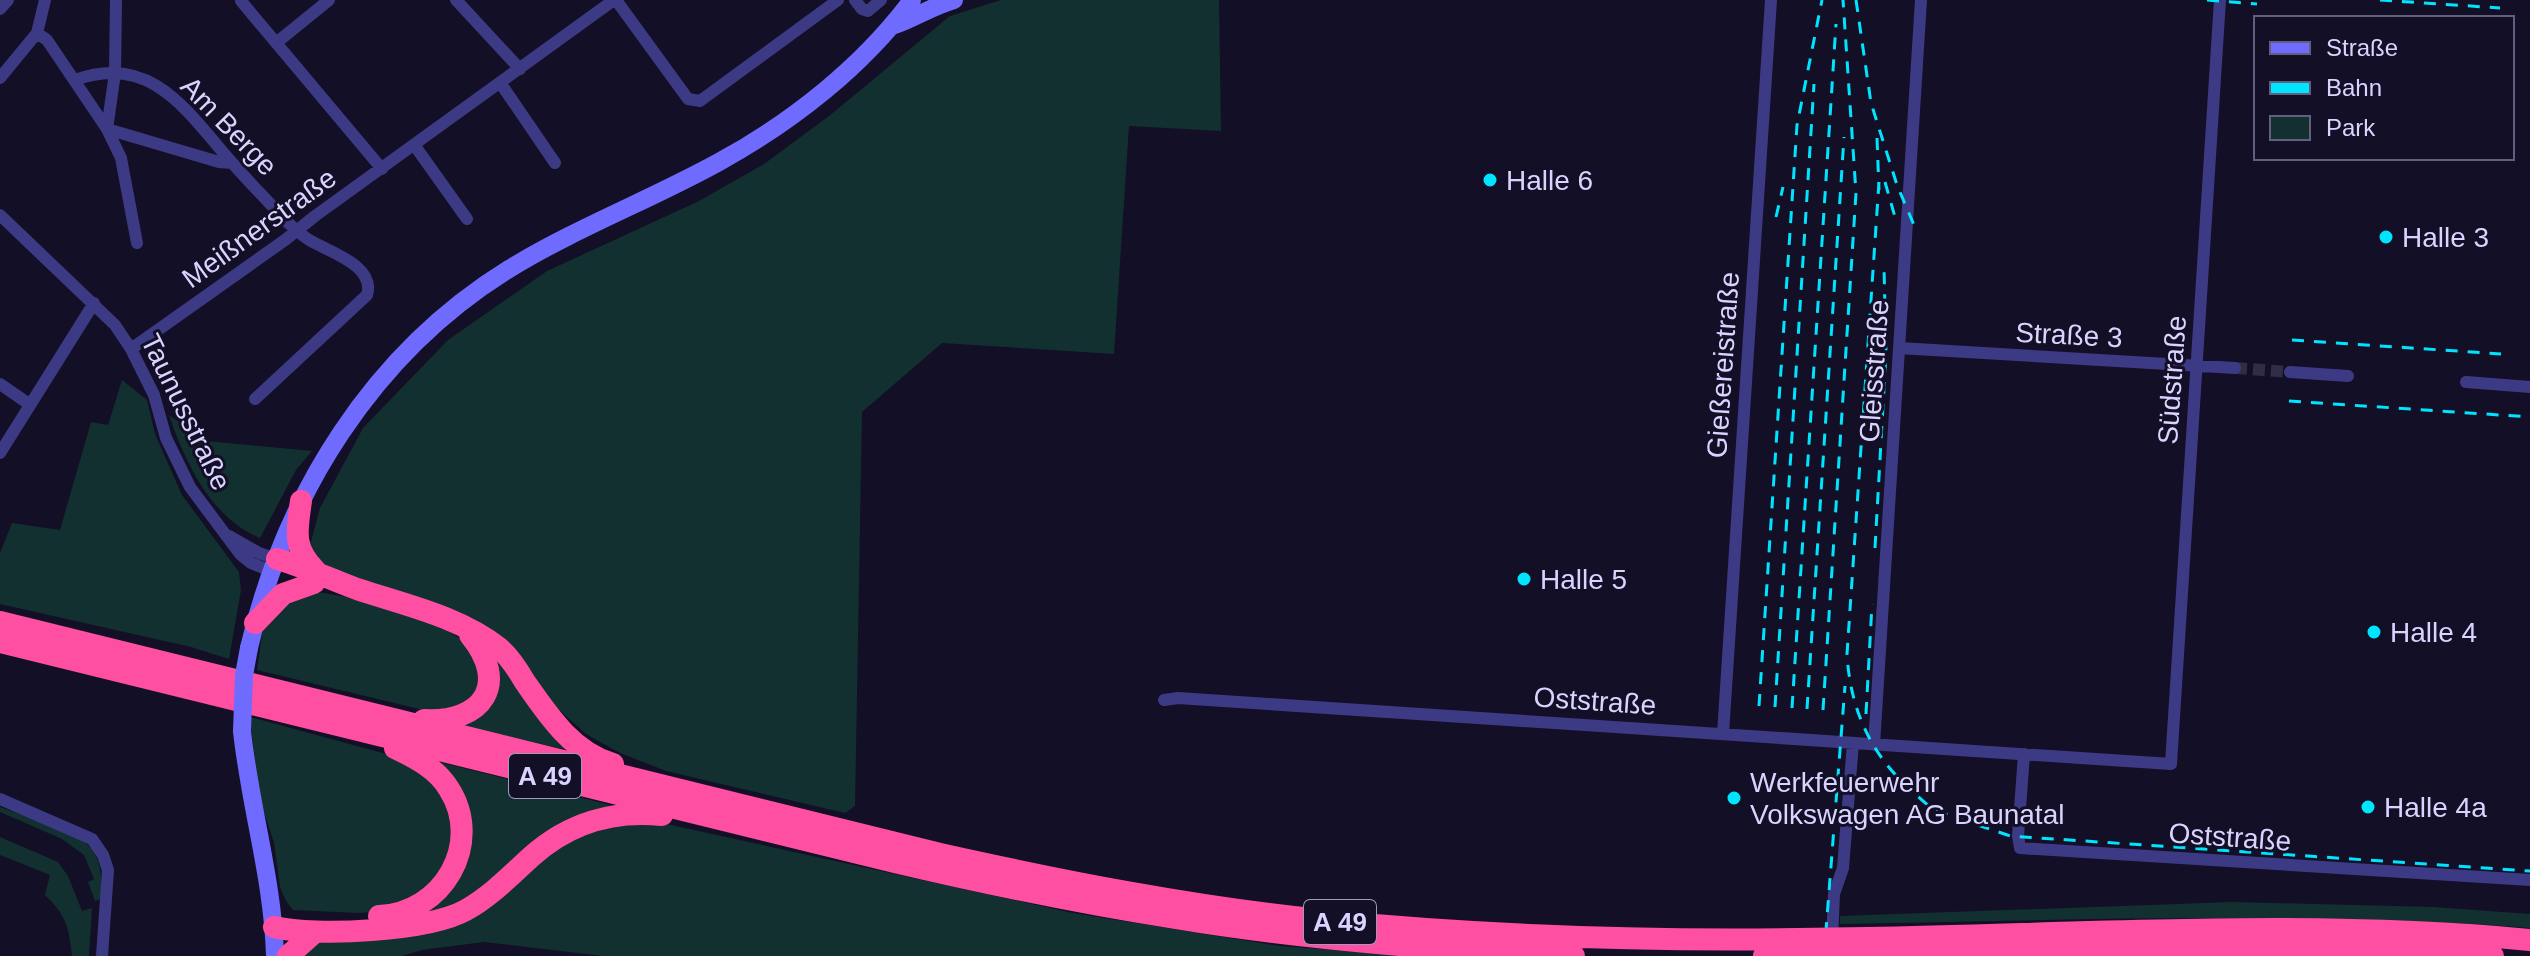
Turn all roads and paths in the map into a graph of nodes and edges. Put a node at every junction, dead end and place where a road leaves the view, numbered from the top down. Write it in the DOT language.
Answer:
graph roads {
  1 [pos="8,0"];
  2 [pos="45,0"];
  3 [pos="116,0"];
  4 [pos="329,0"];
  5 [pos="456,0"];
  6 [pos="615,0"];
  7 [pos="838,0"];
  8 [pos="855,0"];
  9 [pos="881,0"];
  10 [pos="912,0"];
  11 [pos="954,0"];
  12 [pos="1771,0"];
  13 [pos="1921,0"];
  14 [pos="2220,0"];
  15 [pos="241,1"];
  16 [pos="0,9"];
  17 [pos="889,27"];
  18 [pos="37,33"];
  19 [pos="276,43"];
  20 [pos="520,69"];
  21 [pos="115,73"];
  22 [pos="0,78"];
  23 [pos="75,80"];
  24 [pos="501,84"];
  25 [pos="107,129"];
  26 [pos="415,146"];
  27 [pos="232,163"];
  28 [pos="555,163"];
  29 [pos="382,169"];
  30 [pos="0,215"];
  31 [pos="467,219"];
  32 [pos="297,230"];
  33 [pos="137,243"];
  34 [pos="94,303"];
  35 [pos="1899,348"];
  36 [pos="131,349"];
  37 [pos="2197,366"];
  38 [pos="2235,368"];
  39 [pos="2290,372"];
  40 [pos="2348,376"];
  41 [pos="2466,382"];
  42 [pos="0,384"];
  43 [pos="2530,387"];
  44 [pos="255,399"];
  45 [pos="29,404"];
  46 [pos="0,453"];
  47 [pos="301,501"];
  48 [pos="274,565"];
  49 [pos="315,576"];
  50 [pos="0,622"];
  51 [pos="255,623"];
  52 [pos="460,626"];
  53 [pos="0,642"];
  54 [pos="1164,700"];
  55 [pos="385,717"];
  56 [pos="358,730"];
  57 [pos="1723,734"];
  58 [pos="1853,743"];
  59 [pos="1874,745"];
  60 [pos="2024,754"];
  61 [pos="2171,764"];
  62 [pos="641,781"];
  63 [pos="0,799"];
  64 [pos="733,822"];
  65 [pos="2530,880"];
  66 [pos="273,922"];
  67 [pos="315,932"];
  68 [pos="2530,940"];
  69 [pos="1867,946"];
  70 [pos="1798,947"];
  71 [pos="102,956"];
  72 [pos="275,956"];
  73 [pos="288,956"];
  74 [pos="1574,956"];
  75 [pos="1764,956"];
  76 [pos="1832,956"];
  77 [pos="2493,956"];
  1 -- 16 [label="street"];
  2 -- 18 [label="street"];
  3 -- 21 [label="street"];
  4 -- 19 [label="street"];
  5 -- 20 [label="street"];
  6 -- 7 [label="street"];
  6 -- 20 [label="street, Meißnerstraße"];
  8 -- 9 [label="street"];
  10 -- 17 [label="main road"];
  11 -- 17 [label="main road"];
  12 -- 57 [label="street, Gießereistraße"];
  13 -- 35 [label="street, Gleisstraße"];
  14 -- 37 [label="street, Südstraße"];
  15 -- 19 [label="street"];
  17 -- 47 [label="main road"];
  18 -- 22 [label="street"];
  18 -- 23 [label="street"];
  19 -- 29 [label="street"];
  20 -- 24 [label="street, Meißnerstraße"];
  21 -- 23 [label="street, Am Berge"];
  21 -- 25 [label="street"];
  21 -- 27 [label="street, Am Berge"];
  23 -- 25 [label="street"];
  24 -- 26 [label="street, Meißnerstraße"];
  24 -- 28 [label="street"];
  25 -- 27 [label="street"];
  25 -- 33 [label="street"];
  26 -- 29 [label="street, Meißnerstraße"];
  26 -- 31 [label="street"];
  27 -- 32 [label="street, Am Berge"];
  29 -- 32 [label="street, Meißnerstraße"];
  30 -- 34 [label="street, Taunusstraße"];
  32 -- 36 [label="street, Meißnerstraße"];
  32 -- 44 [label="street, Am Berge"];
  34 -- 36 [label="street, Taunusstraße"];
  34 -- 45 [label="street"];
  35 -- 37 [label="street, Straße 3"];
  35 -- 59 [label="street, Gleisstraße"];
  36 -- 48 [label="street, Taunusstraße"];
  37 -- 38 [label="street, Straße 3"];
  37 -- 61 [label="street, Südstraße"];
  39 -- 40 [label="street"];
  41 -- 43 [label="street"];
  42 -- 45 [label="street"];
  45 -- 46 [label="street"];
  47 -- 48 [label="main road"];
  47 -- 49 [label="highway"];
  48 -- 49 [label="highway"];
  48 -- 51 [label="main road"];
  49 -- 51 [label="highway"];
  49 -- 52 [label="highway"];
  50 -- 55 [label="highway, A 49"];
  51 -- 66 [label="main road, bridge"];
  52 -- 55 [label="highway"];
  52 -- 62 [label="highway"];
  53 -- 56 [label="highway, A 49"];
  54 -- 57 [label="street, Oststraße"];
  55 -- 62 [label="highway, A 49"];
  56 -- 64 [label="highway, A 49"];
  56 -- 66 [label="highway"];
  57 -- 58 [label="street, Oststraße"];
  58 -- 59 [label="street, Oststraße"];
  58 -- 76 [label="street"];
  59 -- 60 [label="street, Oststraße"];
  60 -- 61 [label="street, Oststraße"];
  60 -- 65 [label="street, Oststraße"];
  62 -- 70 [label="highway, A 49"];
  63 -- 71 [label="street"];
  64 -- 67 [label="highway"];
  64 -- 74 [label="highway, A 49"];
  66 -- 67 [label="highway"];
  66 -- 72 [label="main road"];
  67 -- 73 [label="highway"];
  68 -- 69 [label="highway, A 49"];
  69 -- 70 [label="highway, A 49, bridge"];
  69 -- 77 [label="highway, A 49"];
  70 -- 75 [label="highway, A 49"];
}
